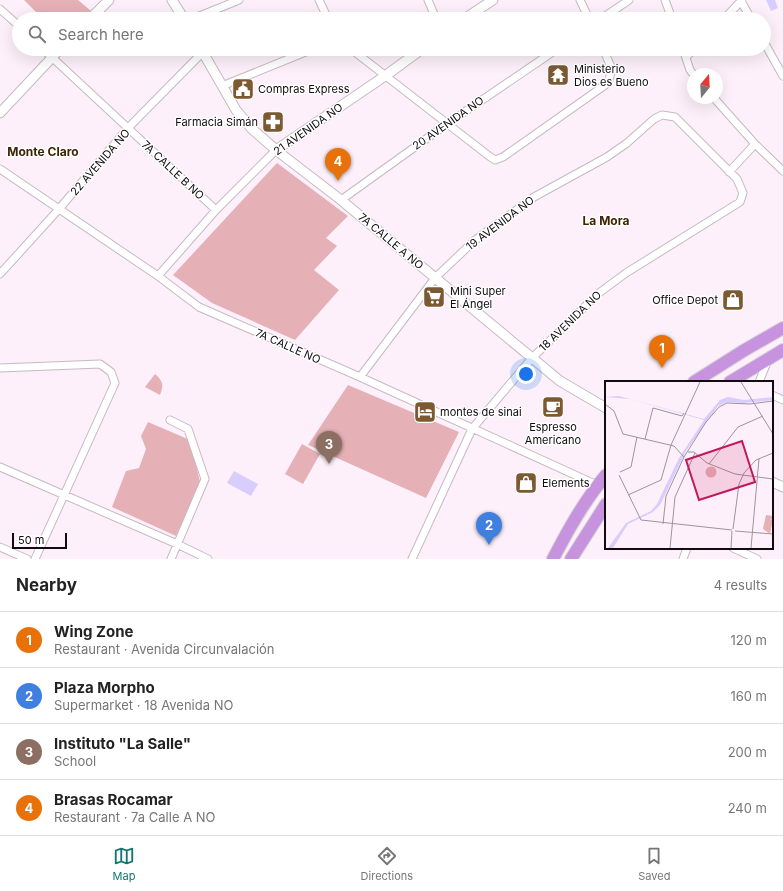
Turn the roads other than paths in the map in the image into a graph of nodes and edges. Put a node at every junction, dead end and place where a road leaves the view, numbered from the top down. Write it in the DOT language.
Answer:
graph roads {
  1 [pos="108,0"];
  2 [pos="172,0"];
  3 [pos="239,0"];
  4 [pos="318,0"];
  5 [pos="428,0"];
  6 [pos="493,0"];
  7 [pos="580,0"];
  8 [pos="629,0"];
  9 [pos="665,0"];
  10 [pos="741,0"];
  11 [pos="0,9"];
  12 [pos="97,12"];
  13 [pos="180,12"];
  14 [pos="209,12"];
  15 [pos="324,12"];
  16 [pos="433,12"];
  17 [pos="475,12"];
  18 [pos="586,12"];
  19 [pos="612,12"];
  20 [pos="669,12"];
  21 [pos="730,12"];
  22 [pos="747,12"];
  23 [pos="12,20"];
  24 [pos="771,55"];
  25 [pos="197,56"];
  26 [pos="205,56"];
  27 [pos="296,56"];
  28 [pos="360,56"];
  29 [pos="412,56"];
  30 [pos="547,56"];
  31 [pos="606,56"];
  32 [pos="52,57"];
  33 [pos="686,57"];
  34 [pos="689,68"];
  35 [pos="385,76"];
  36 [pos="783,76"];
  37 [pos="222,86"];
  38 [pos="719,104"];
  39 [pos="0,113"];
  40 [pos="447,124"];
  41 [pos="128,128"];
  42 [pos="755,144"];
  43 [pos="276,150"];
  44 [pos="0,169"];
  45 [pos="783,171"];
  46 [pos="729,172"];
  47 [pos="341,200"];
  48 [pos="59,209"];
  49 [pos="216,210"];
  50 [pos="0,274"];
  51 [pos="158,276"];
  52 [pos="435,278"];
  53 [pos="783,328"];
  54 [pos="783,350"];
  55 [pos="770,357"];
  56 [pos="532,358"];
  57 [pos="0,368"];
  58 [pos="360,377"];
  59 [pos="696,381"];
  60 [pos="736,381"];
  61 [pos="759,381"];
  62 [pos="773,395"];
  63 [pos="783,400"];
  64 [pos="605,407"];
  65 [pos="170,420"];
  66 [pos="472,429"];
  67 [pos="0,466"];
  68 [pos="605,476"];
  69 [pos="773,482"];
  70 [pos="597,486"];
  71 [pos="783,487"];
  72 [pos="65,494"];
  73 [pos="605,505"];
  74 [pos="177,544"];
  75 [pos="0,547"];
  76 [pos="688,549"];
  77 [pos="735,549"];
  78 [pos="27,559"];
  79 [pos="35,559"];
  80 [pos="171,559"];
  81 [pos="208,559"];
  82 [pos="412,559"];
  83 [pos="553,559"];
  84 [pos="571,559"];
  85 [pos="683,559"];
  86 [pos="757,559"];
  1 -- 12 [label="street"];
  2 -- 13 [label="street"];
  3 -- 14 [label="street"];
  4 -- 15 [label="street"];
  5 -- 16 [label="street"];
  6 -- 17 [label="street"];
  7 -- 18 [label="street"];
  8 -- 19 [label="street"];
  9 -- 20 [label="street"];
  10 -- 21 [label="street"];
  10 -- 22 [label="street"];
  11 -- 23 [label="street"];
  24 -- 36 [label="street"];
  25 -- 41 [label="street, 22 AVENIDA NO"];
  26 -- 37 [label="street, 7A CALLE A NO"];
  27 -- 37 [label="street"];
  28 -- 35 [label="street"];
  29 -- 35 [label="street, 21 AVENIDA NO"];
  30 -- 40 [label="street, 20 AVENIDA NO"];
  31 -- 40 [label="street"];
  32 -- 39 [label="street"];
  32 -- 41 [label="street, 7A CALLE B NO"];
  33 -- 34 [label="street"];
  35 -- 40 [label="street"];
  35 -- 43 [label="street, 21 AVENIDA NO"];
  37 -- 43 [label="street, 7A CALLE A NO"];
  38 -- 42 [label="street"];
  40 -- 47 [label="street, 20 AVENIDA NO"];
  41 -- 48 [label="street, 22 AVENIDA NO"];
  41 -- 49 [label="street, 7A CALLE B NO"];
  42 -- 45 [label="street"];
  42 -- 46 [label="street"];
  43 -- 47 [label="street, 7A CALLE A NO"];
  43 -- 49 [label="street, 21 AVENIDA NO"];
  44 -- 48 [label="street, 7A CALLE NO"];
  46 -- 52 [label="street, 19 AVENIDA NO"];
  46 -- 56 [label="street, 18 AVENIDA NO"];
  47 -- 52 [label="street, 7A CALLE A NO"];
  48 -- 50 [label="street, 22 AVENIDA NO"];
  48 -- 51 [label="street, 7A CALLE NO"];
  49 -- 51 [label="street, 21 AVENIDA NO"];
  51 -- 58 [label="street, 7A CALLE NO"];
  52 -- 56 [label="street, 7A CALLE A NO"];
  52 -- 58 [label="street, 19 AVENIDA NO"];
  53 -- 59 [label="highway"];
  54 -- 55 [label="highway"];
  55 -- 60 [label="highway"];
  55 -- 61 [label="street"];
  56 -- 64 [label="street, 7A CALLE A NO"];
  56 -- 66 [label="street, 18 AVENIDA NO"];
  57 -- 72 [label="street"];
  58 -- 66 [label="street, 7A CALLE NO"];
  62 -- 63 [label="street"];
  65 -- 74 [label="street"];
  66 -- 70 [label="street, 7A CALLE NO"];
  66 -- 82 [label="street, 18 AVENIDA NO"];
  67 -- 72 [label="street"];
  68 -- 70 [label="highway"];
  69 -- 71 [label="street"];
  70 -- 83 [label="highway"];
  72 -- 74 [label="street"];
  72 -- 79 [label="street"];
  73 -- 84 [label="highway"];
  74 -- 80 [label="street"];
  74 -- 81 [label="street"];
  75 -- 78 [label="street"];
  76 -- 85 [label="street"];
  77 -- 86 [label="street"];
}
